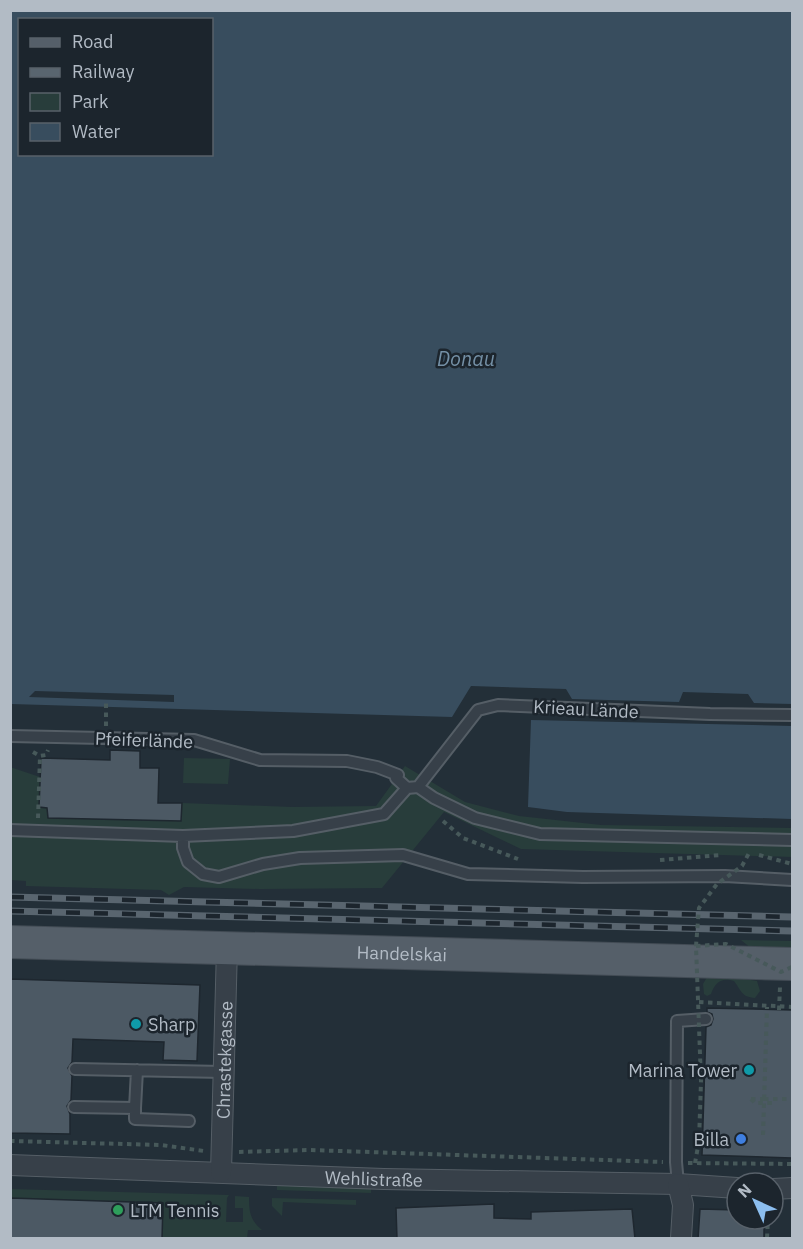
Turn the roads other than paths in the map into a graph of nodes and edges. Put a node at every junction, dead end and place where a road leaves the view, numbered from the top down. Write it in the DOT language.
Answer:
graph roads {
  1 [pos="792,715"];
  2 [pos="10,736"];
  3 [pos="412,788"];
  4 [pos="10,830"];
  5 [pos="183,836"];
  6 [pos="792,840"];
  7 [pos="792,880"];
  8 [pos="10,942"];
  9 [pos="226,947"];
  10 [pos="792,966"];
  11 [pos="706,1019"];
  12 [pos="75,1069"];
  13 [pos="137,1070"];
  14 [pos="223,1072"];
  15 [pos="74,1107"];
  16 [pos="135,1108"];
  17 [pos="189,1121"];
  18 [pos="10,1165"];
  19 [pos="221,1172"];
  20 [pos="678,1184"];
  21 [pos="725,1187"];
  22 [pos="681,1239"];
  1 -- 3 [label="lane, Krieau Lände"];
  2 -- 3 [label="lane, Pfeiferlände"];
  3 -- 5 [label="lane, Krieau Lände"];
  3 -- 6 [label="lane, Pfeiferlände"];
  4 -- 5 [label="lane, Krieau Lände"];
  5 -- 7 [label="lane"];
  8 -- 9 [label="main road, Handelskai"];
  9 -- 10 [label="main road, Handelskai"];
  9 -- 14 [label="street, Chrastekgasse"];
  11 -- 20 [label="lane"];
  12 -- 13 [label="lane"];
  13 -- 14 [label="lane"];
  13 -- 16 [label="lane"];
  14 -- 19 [label="street, Chrastekgasse"];
  15 -- 16 [label="lane"];
  16 -- 17 [label="lane"];
  18 -- 19 [label="street, Wehlistraße"];
  19 -- 20 [label="street, Wehlistraße"];
  20 -- 21 [label="street, Wehlistraße"];
  20 -- 22 [label="street"];
}
